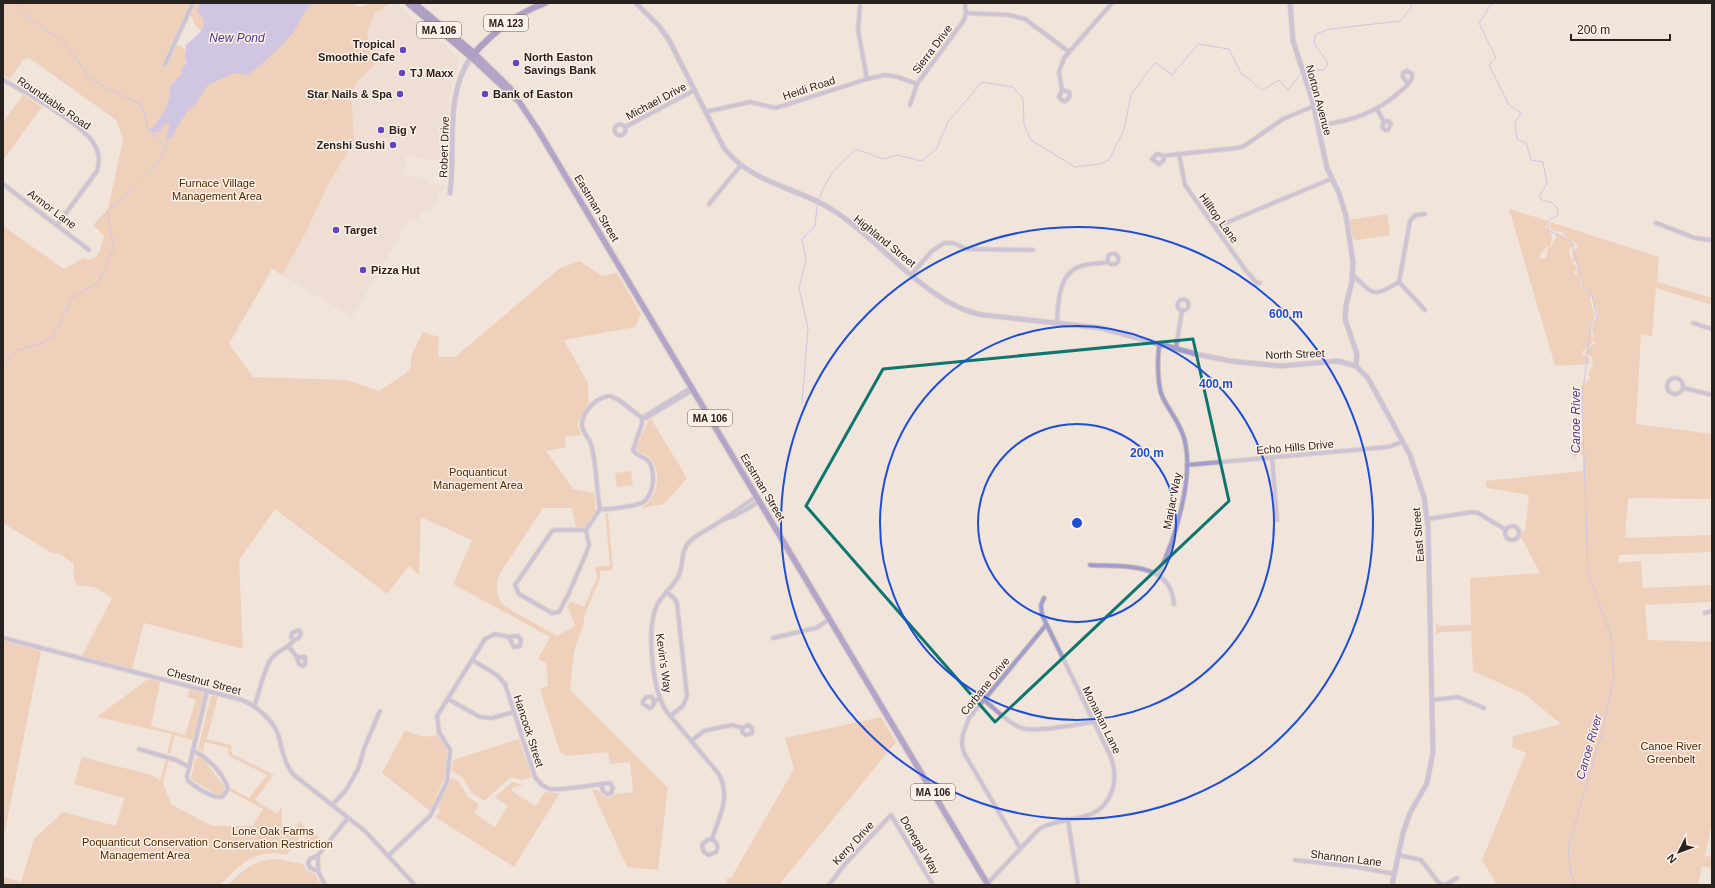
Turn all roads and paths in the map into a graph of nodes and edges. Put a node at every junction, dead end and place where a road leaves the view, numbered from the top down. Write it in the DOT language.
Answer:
graph roads {
  1 [pos="192,3"];
  2 [pos="408,3"];
  3 [pos="414,3"];
  4 [pos="546,3"];
  5 [pos="636,3"];
  6 [pos="965,3"];
  7 [pos="1112,3"];
  8 [pos="1290,3"];
  9 [pos="860,6"];
  10 [pos="966,12"];
  11 [pos="1068,51"];
  12 [pos="472,55"];
  13 [pos="165,64"];
  14 [pos="867,79"];
  15 [pos="3,80"];
  16 [pos="917,84"];
  17 [pos="1408,84"];
  18 [pos="695,90"];
  19 [pos="1062,90"];
  20 [pos="910,105"];
  21 [pos="1314,106"];
  22 [pos="1377,109"];
  23 [pos="705,112"];
  24 [pos="1384,122"];
  25 [pos="1318,126"];
  26 [pos="625,127"];
  27 [pos="1179,154"];
  28 [pos="1164,156"];
  29 [pos="741,165"];
  30 [pos="1331,179"];
  31 [pos="3,184"];
  32 [pos="450,193"];
  33 [pos="709,204"];
  34 [pos="1425,214"];
  35 [pos="1656,223"];
  36 [pos="58,224"];
  37 [pos="1216,227"];
  38 [pos="1712,240"];
  39 [pos="89,250"];
  40 [pos="1033,250"];
  41 [pos="1108,262"];
  42 [pos="912,274"];
  43 [pos="1352,274"];
  44 [pos="1400,282"];
  45 [pos="1260,284"];
  46 [pos="1182,310"];
  47 [pos="1426,310"];
  48 [pos="1057,322"];
  49 [pos="1693,323"];
  50 [pos="1712,329"];
  51 [pos="1160,343"];
  52 [pos="1176,348"];
  53 [pos="1211,357"];
  54 [pos="1356,366"];
  55 [pos="693,388"];
  56 [pos="1684,388"];
  57 [pos="1712,396"];
  58 [pos="642,418"];
  59 [pos="1402,442"];
  60 [pos="1272,458"];
  61 [pos="1187,465"];
  62 [pos="758,499"];
  63 [pos="600,509"];
  64 [pos="1428,519"];
  65 [pos="1277,520"];
  66 [pos="586,530"];
  67 [pos="1506,530"];
  68 [pos="1090,565"];
  69 [pos="1158,574"];
  70 [pos="666,592"];
  71 [pos="1044,598"];
  72 [pos="1174,604"];
  73 [pos="1712,611"];
  74 [pos="1705,613"];
  75 [pos="830,619"];
  76 [pos="1046,625"];
  77 [pos="510,637"];
  78 [pos="3,638"];
  79 [pos="773,638"];
  80 [pos="294,640"];
  81 [pos="289,647"];
  82 [pos="297,657"];
  83 [pos="472,660"];
  84 [pos="207,691"];
  85 [pos="448,699"];
  86 [pos="660,699"];
  87 [pos="654,700"];
  88 [pos="984,700"];
  89 [pos="1433,700"];
  90 [pos="254,706"];
  91 [pos="1484,708"];
  92 [pos="380,711"];
  93 [pos="514,712"];
  94 [pos="670,716"];
  95 [pos="1094,722"];
  96 [pos="742,728"];
  97 [pos="691,741"];
  98 [pos="139,749"];
  99 [pos="194,751"];
  100 [pos="189,767"];
  101 [pos="601,784"];
  102 [pos="332,805"];
  103 [pos="891,815"];
  104 [pos="348,818"];
  105 [pos="1068,820"];
  106 [pos="712,840"];
  107 [pos="1020,848"];
  108 [pos="318,855"];
  109 [pos="1398,855"];
  110 [pos="388,856"];
  111 [pos="1295,860"];
  112 [pos="318,871"];
  113 [pos="1395,874"];
  114 [pos="1457,878"];
  115 [pos="325,885"];
  116 [pos="416,885"];
  117 [pos="829,885"];
  118 [pos="933,885"];
  119 [pos="988,885"];
  120 [pos="1078,885"];
  121 [pos="1392,885"];
  122 [pos="1445,885"];
  1 -- 13 [label="street"];
  2 -- 12 [label="highway, MA 106"];
  3 -- 12 [label="highway, MA 106"];
  4 -- 12 [label="highway, MA 123"];
  5 -- 18 [label="street, Highland Street"];
  6 -- 10 [label="street"];
  7 -- 11 [label="street"];
  8 -- 21 [label="street, Norton Avenue"];
  9 -- 14 [label="street"];
  10 -- 11 [label="street"];
  10 -- 16 [label="street, Sierra Drive"];
  11 -- 19 [label="street"];
  12 -- 32 [label="street, Robert Drive"];
  12 -- 55 [label="main road, Eastman Street / MA 106"];
  14 -- 16 [label="street, Heidi Road"];
  14 -- 23 [label="street, Heidi Road"];
  15 -- 36 [label="street, Roundtable Road"];
  16 -- 20 [label="street, Sierra Drive"];
  17 -- 22 [label="street"];
  18 -- 23 [label="street, Highland Street"];
  18 -- 26 [label="street, Michael Drive"];
  21 -- 25 [label="street, Norton Avenue"];
  21 -- 27 [label="street"];
  22 -- 24 [label="street"];
  22 -- 25 [label="street"];
  23 -- 29 [label="street, Highland Street"];
  25 -- 30 [label="street, Norton Avenue"];
  27 -- 28 [label="street"];
  27 -- 37 [label="street, Hilltop Lane"];
  29 -- 33 [label="street"];
  29 -- 42 [label="street, Highland Street"];
  30 -- 37 [label="street"];
  30 -- 43 [label="street, Norton Avenue"];
  31 -- 36 [label="street, Armor Lane"];
  34 -- 44 [label="street"];
  35 -- 38 [label="street"];
  36 -- 39 [label="street, Armor Lane"];
  37 -- 45 [label="street, Hilltop Lane"];
  40 -- 42 [label="street"];
  41 -- 48 [label="street"];
  42 -- 48 [label="street, Highland Street"];
  43 -- 44 [label="street"];
  43 -- 54 [label="street"];
  44 -- 47 [label="street"];
  46 -- 52 [label="street"];
  48 -- 51 [label="street, Highland Street"];
  49 -- 50 [label="street"];
  51 -- 52 [label="street, Highland Street"];
  51 -- 61 [label="street, Marjac Way"];
  52 -- 53 [label="street, Highland Street"];
  53 -- 54 [label="street, North Street"];
  54 -- 59 [label="street, East Street"];
  55 -- 58 [label="street"];
  55 -- 62 [label="main road, Eastman Street / MA 106"];
  56 -- 56 [label="street"];
  56 -- 57 [label="street"];
  58 -- 63 [label="street"];
  58 -- 63 [label="street"];
  59 -- 60 [label="street, Echo Hills Drive"];
  59 -- 64 [label="street, East Street"];
  60 -- 61 [label="street, Echo Hills Drive"];
  60 -- 65 [label="street"];
  61 -- 69 [label="street, Marjac Way"];
  62 -- 70 [label="street, Kevin's Way"];
  62 -- 75 [label="main road, Eastman Street / MA 106"];
  63 -- 66 [label="street"];
  64 -- 67 [label="street"];
  64 -- 89 [label="street, East Street"];
  66 -- 66 [label="street"];
  67 -- 67 [label="street"];
  68 -- 69 [label="street"];
  69 -- 72 [label="street"];
  70 -- 86 [label="street, Kevin's Way"];
  70 -- 94 [label="street"];
  71 -- 76 [label="street, Monahan Lane"];
  73 -- 74 [label="street"];
  75 -- 79 [label="street"];
  75 -- 119 [label="main road, Eastman Street / MA 106"];
  76 -- 88 [label="street, Corbane Drive"];
  76 -- 95 [label="street, Monahan Lane"];
  77 -- 83 [label="street"];
  78 -- 84 [label="street, Chestnut Street"];
  80 -- 81 [label="street"];
  81 -- 82 [label="street"];
  81 -- 90 [label="street"];
  83 -- 85 [label="street"];
  83 -- 93 [label="street, Hancock Street"];
  84 -- 90 [label="street, Chestnut Street"];
  84 -- 99 [label="street"];
  85 -- 93 [label="street"];
  85 -- 110 [label="street"];
  86 -- 87 [label="street"];
  86 -- 94 [label="street, Kevin's Way"];
  88 -- 95 [label="street"];
  88 -- 107 [label="street, Corbane Drive"];
  89 -- 91 [label="street"];
  89 -- 109 [label="street, East Street"];
  90 -- 102 [label="street, Chestnut Street"];
  92 -- 102 [label="street"];
  93 -- 101 [label="street, Hancock Street"];
  94 -- 97 [label="street, Kevin's Way"];
  95 -- 105 [label="street, Monahan Lane"];
  96 -- 97 [label="street"];
  97 -- 106 [label="street, Kevin's Way"];
  98 -- 100 [label="street"];
  99 -- 100 [label="street"];
  99 -- 100 [label="street"];
  102 -- 104 [label="street, Chestnut Street"];
  103 -- 117 [label="street, Kerry Drive"];
  103 -- 118 [label="street, Donegal Way"];
  104 -- 108 [label="street"];
  104 -- 110 [label="street, Chestnut Street"];
  105 -- 107 [label="street, Monahan Lane"];
  105 -- 120 [label="street"];
  106 -- 106 [label="street, Kevin's Way"];
  107 -- 119 [label="street, Monahan Lane"];
  108 -- 112 [label="street"];
  108 -- 112 [label="street"];
  109 -- 113 [label="street, East Street"];
  109 -- 122 [label="street"];
  110 -- 116 [label="street, Chestnut Street"];
  111 -- 113 [label="street, Shannon Lane"];
  112 -- 115 [label="street"];
  113 -- 121 [label="street, East Street"];
  114 -- 122 [label="street"];
}
